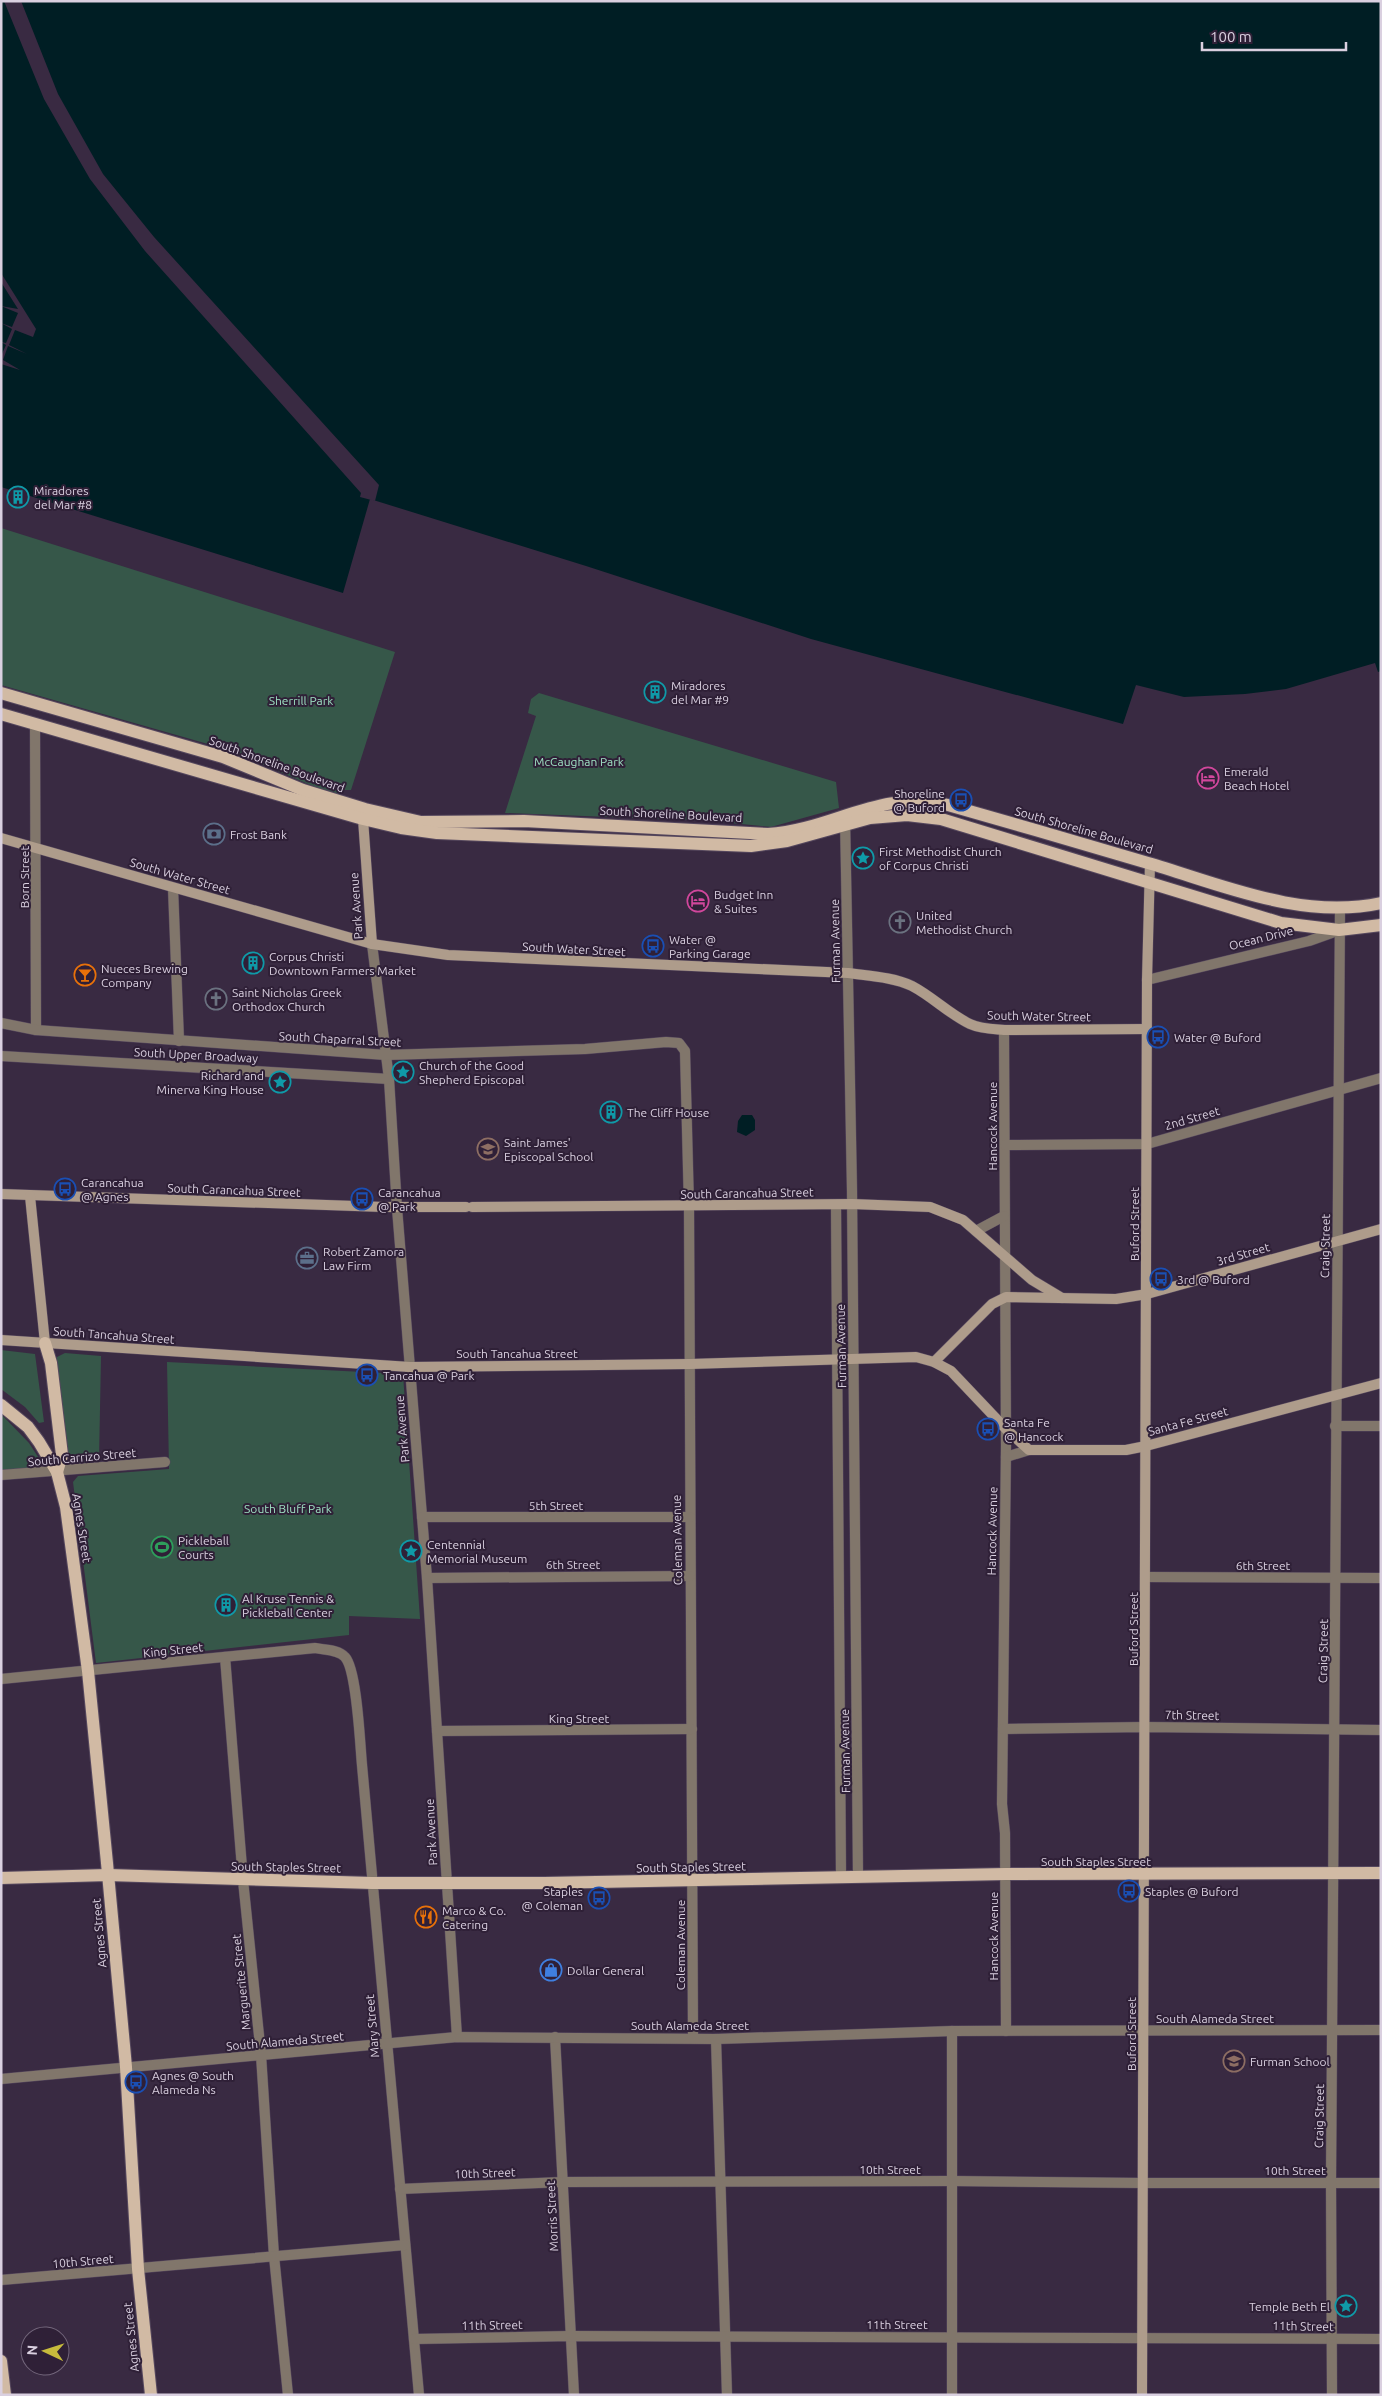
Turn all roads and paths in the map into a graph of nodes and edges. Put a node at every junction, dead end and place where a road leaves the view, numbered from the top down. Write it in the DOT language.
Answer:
graph roads {
  1 [pos="1,693"];
  2 [pos="1,714"];
  3 [pos="35,724"];
  4 [pos="364,814"];
  5 [pos="845,820"];
  6 [pos="1,838"];
  7 [pos="36,848"];
  8 [pos="1150,863"];
  9 [pos="1148,883"];
  10 [pos="173,888"];
  11 [pos="1381,903"];
  12 [pos="1340,907"];
  13 [pos="1381,925"];
  14 [pos="1339,930"];
  15 [pos="372,944"];
  16 [pos="848,974"];
  17 [pos="1147,980"];
  18 [pos="1,1023"];
  19 [pos="1147,1029"];
  20 [pos="36,1030"];
  21 [pos="1004,1030"];
  22 [pos="178,1041"];
  23 [pos="679,1043"];
  24 [pos="386,1055"];
  25 [pos="1,1056"];
  26 [pos="1381,1078"];
  27 [pos="389,1080"];
  28 [pos="1339,1089"];
  29 [pos="1147,1144"];
  30 [pos="1006,1145"];
  31 [pos="1,1194"];
  32 [pos="30,1196"];
  33 [pos="852,1204"];
  34 [pos="836,1205"];
  35 [pos="689,1207"];
  36 [pos="396,1208"];
  37 [pos="1004,1216"];
  38 [pos="1381,1229"];
  39 [pos="976,1231"];
  40 [pos="1337,1241"];
  41 [pos="1006,1256"];
  42 [pos="1147,1294"];
  43 [pos="1006,1297"];
  44 [pos="1062,1298"];
  45 [pos="1,1340"];
  46 [pos="45,1343"];
  47 [pos="836,1359"];
  48 [pos="854,1359"];
  49 [pos="934,1362"];
  50 [pos="690,1364"];
  51 [pos="410,1367"];
  52 [pos="1381,1383"];
  53 [pos="1335,1394"];
  54 [pos="1,1405"];
  55 [pos="1336,1426"];
  56 [pos="1381,1426"];
  57 [pos="1006,1429"];
  58 [pos="1146,1446"];
  59 [pos="1029,1450"];
  60 [pos="1006,1457"];
  61 [pos="165,1462"];
  62 [pos="57,1472"];
  63 [pos="1,1475"];
  64 [pos="422,1517"];
  65 [pos="690,1517"];
  66 [pos="838,1541"];
  67 [pos="855,1541"];
  68 [pos="690,1576"];
  69 [pos="1146,1577"];
  70 [pos="1336,1577"];
  71 [pos="427,1578"];
  72 [pos="1381,1578"];
  73 [pos="225,1657"];
  74 [pos="346,1657"];
  75 [pos="88,1671"];
  76 [pos="1,1679"];
  77 [pos="840,1704"];
  78 [pos="857,1704"];
  79 [pos="1145,1727"];
  80 [pos="1003,1729"];
  81 [pos="692,1730"];
  82 [pos="1335,1730"];
  83 [pos="1381,1730"];
  84 [pos="437,1731"];
  85 [pos="1335,1872"];
  86 [pos="1381,1872"];
  87 [pos="1006,1874"];
  88 [pos="108,1875"];
  89 [pos="1144,1875"];
  90 [pos="841,1877"];
  91 [pos="858,1877"];
  92 [pos="1,1878"];
  93 [pos="243,1880"];
  94 [pos="692,1881"];
  95 [pos="372,1882"];
  96 [pos="446,1882"];
  97 [pos="1333,2030"];
  98 [pos="1381,2030"];
  99 [pos="952,2031"];
  100 [pos="1006,2031"];
  101 [pos="1144,2031"];
  102 [pos="457,2037"];
  103 [pos="555,2037"];
  104 [pos="693,2038"];
  105 [pos="716,2039"];
  106 [pos="387,2045"];
  107 [pos="261,2055"];
  108 [pos="126,2068"];
  109 [pos="1,2079"];
  110 [pos="952,2180"];
  111 [pos="563,2182"];
  112 [pos="722,2182"];
  113 [pos="1331,2182"];
  114 [pos="1143,2183"];
  115 [pos="1381,2183"];
  116 [pos="400,2189"];
  117 [pos="406,2245"];
  118 [pos="274,2256"];
  119 [pos="138,2269"];
  120 [pos="1,2280"];
  121 [pos="570,2336"];
  122 [pos="952,2336"];
  123 [pos="727,2337"];
  124 [pos="1142,2337"];
  125 [pos="1381,2338"];
  126 [pos="414,2339"];
  127 [pos="1332,2339"];
  128 [pos="1,2361"];
  129 [pos="5,2395"];
  130 [pos="150,2395"];
  131 [pos="288,2395"];
  132 [pos="419,2395"];
  133 [pos="574,2395"];
  134 [pos="727,2395"];
  135 [pos="952,2395"];
  136 [pos="1142,2395"];
  137 [pos="1332,2395"];
  1 -- 4 [label="main road, South Shoreline Boulevard"];
  2 -- 3 [label="main road, South Shoreline Boulevard"];
  3 -- 4 [label="main road, South Shoreline Boulevard"];
  3 -- 7 [label="street, Born Street"];
  4 -- 5 [label="main road, South Shoreline Boulevard"];
  4 -- 15 [label="main road, Park Avenue"];
  5 -- 8 [label="main road, South Shoreline Boulevard"];
  5 -- 9 [label="main road, South Shoreline Boulevard"];
  5 -- 16 [label="street, Furman Avenue"];
  6 -- 7 [label="main road, South Water Street"];
  7 -- 10 [label="main road, South Water Street"];
  7 -- 20 [label="street, Born Street"];
  8 -- 9 [label="main road, Buford Street"];
  8 -- 12 [label="main road, South Shoreline Boulevard"];
  9 -- 14 [label="main road, South Shoreline Boulevard"];
  9 -- 17 [label="main road, Buford Street"];
  10 -- 15 [label="main road, South Water Street"];
  10 -- 22 [label="street"];
  11 -- 12 [label="main road"];
  12 -- 14 [label="street, Craig Street"];
  13 -- 14 [label="main road, Ocean Drive"];
  14 -- 17 [label="street, Ocean Drive"];
  14 -- 28 [label="street, Craig Street"];
  15 -- 16 [label="main road, South Water Street"];
  15 -- 24 [label="street, Park Avenue"];
  16 -- 21 [label="main road, South Water Street"];
  16 -- 33 [label="street, Furman Avenue"];
  17 -- 19 [label="main road, Buford Street"];
  18 -- 20 [label="street, South Chaparral Street"];
  19 -- 21 [label="main road, South Water Street"];
  19 -- 29 [label="main road, Buford Street"];
  20 -- 22 [label="street, South Chaparral Street"];
  21 -- 30 [label="street, Hancock Avenue"];
  22 -- 24 [label="street, South Chaparral Street"];
  23 -- 24 [label="street, South Chaparral Street"];
  23 -- 35 [label="street, Coleman Avenue"];
  24 -- 27 [label="street, Park Avenue"];
  25 -- 27 [label="street, South Upper Broadway"];
  26 -- 28 [label="street, 2nd Street"];
  27 -- 36 [label="street, Park Avenue"];
  28 -- 29 [label="street, 2nd Street"];
  28 -- 40 [label="street, Craig Street"];
  29 -- 30 [label="street, 2nd Street"];
  29 -- 42 [label="main road, Buford Street"];
  30 -- 37 [label="street, Hancock Avenue"];
  31 -- 32 [label="main road, South Carancahua Street"];
  32 -- 36 [label="main road, South Carancahua Street"];
  32 -- 46 [label="main road"];
  33 -- 34 [label="main road, South Carancahua Street"];
  33 -- 39 [label="main road, South Carancahua Street"];
  33 -- 48 [label="street, Furman Avenue"];
  34 -- 35 [label="main road, South Carancahua Street"];
  34 -- 47 [label="street, Furman Avenue"];
  35 -- 36 [label="main road, South Carancahua Street"];
  35 -- 50 [label="street, Coleman Avenue"];
  36 -- 51 [label="street, Park Avenue"];
  37 -- 39 [label="street"];
  37 -- 41 [label="street, Hancock Avenue"];
  38 -- 40 [label="main road, 3rd Street"];
  39 -- 41 [label="main road, South Carancahua Street"];
  40 -- 42 [label="main road, 3rd Street"];
  40 -- 53 [label="street, Craig Street"];
  41 -- 43 [label="street, Hancock Avenue"];
  41 -- 44 [label="main road, 3rd Street"];
  42 -- 44 [label="main road, 3rd Street"];
  42 -- 58 [label="main road, Buford Street"];
  43 -- 44 [label="main road"];
  43 -- 49 [label="main road"];
  43 -- 57 [label="street, Hancock Avenue"];
  45 -- 46 [label="main road, South Tancahua Street"];
  46 -- 51 [label="main road, South Tancahua Street"];
  46 -- 62 [label="main road"];
  47 -- 48 [label="main road, South Tancahua Street"];
  47 -- 50 [label="main road, South Tancahua Street"];
  47 -- 66 [label="street, Furman Avenue"];
  48 -- 49 [label="main road, South Tancahua Street"];
  48 -- 67 [label="street, Furman Avenue"];
  49 -- 57 [label="main road, South Tancahua Street"];
  50 -- 51 [label="main road, South Tancahua Street"];
  50 -- 65 [label="street, Coleman Avenue"];
  51 -- 64 [label="street, Park Avenue"];
  52 -- 53 [label="main road, Santa Fe Street"];
  53 -- 55 [label="street, Craig Street"];
  53 -- 58 [label="main road, Santa Fe Street"];
  54 -- 62 [label="main road"];
  55 -- 56 [label="street"];
  55 -- 70 [label="street, Craig Street"];
  57 -- 59 [label="main road"];
  57 -- 60 [label="street, Hancock Avenue"];
  58 -- 59 [label="main road, Santa Fe Street"];
  58 -- 69 [label="main road, Buford Street"];
  59 -- 60 [label="street"];
  60 -- 80 [label="street, Hancock Avenue"];
  61 -- 62 [label="street, South Carrizo Street"];
  62 -- 63 [label="street, South Carrizo Street"];
  62 -- 75 [label="main road, Agnes Street"];
  64 -- 65 [label="street, 5th Street"];
  64 -- 71 [label="street, Park Avenue"];
  65 -- 68 [label="street, Coleman Avenue"];
  66 -- 67 [label="street"];
  66 -- 77 [label="street, Furman Avenue"];
  67 -- 78 [label="street, Furman Avenue"];
  68 -- 71 [label="street, 6th Street"];
  68 -- 81 [label="street, Coleman Avenue"];
  69 -- 70 [label="street, 6th Street"];
  69 -- 79 [label="main road, Buford Street"];
  70 -- 72 [label="street, 6th Street"];
  70 -- 82 [label="street, Craig Street"];
  71 -- 84 [label="street, Park Avenue"];
  73 -- 74 [label="street, King Street"];
  73 -- 75 [label="street, King Street"];
  73 -- 93 [label="street, Marguerite Street"];
  74 -- 95 [label="street, Mary Street"];
  75 -- 76 [label="street, King Street"];
  75 -- 88 [label="main road, Agnes Street"];
  77 -- 78 [label="street"];
  77 -- 90 [label="street, Furman Avenue"];
  78 -- 91 [label="street, Furman Avenue"];
  79 -- 80 [label="street, 7th Street"];
  79 -- 82 [label="street, 7th Street"];
  79 -- 89 [label="main road, Buford Street"];
  80 -- 87 [label="street, Hancock Avenue"];
  81 -- 84 [label="street, King Street"];
  81 -- 94 [label="street, Coleman Avenue"];
  82 -- 83 [label="street, 7th Street"];
  82 -- 85 [label="street, Craig Street"];
  84 -- 96 [label="street, Park Avenue"];
  85 -- 86 [label="main road, South Staples Street"];
  85 -- 89 [label="main road, South Staples Street"];
  85 -- 97 [label="street, Craig Street"];
  87 -- 89 [label="main road, South Staples Street"];
  87 -- 91 [label="main road, South Staples Street"];
  87 -- 100 [label="street, Hancock Avenue"];
  88 -- 92 [label="main road, South Staples Street"];
  88 -- 93 [label="main road, South Staples Street"];
  88 -- 108 [label="main road, Agnes Street"];
  89 -- 101 [label="main road, Buford Street"];
  90 -- 91 [label="main road, South Staples Street"];
  90 -- 94 [label="main road, South Staples Street"];
  93 -- 95 [label="main road, South Staples Street"];
  93 -- 107 [label="street, Marguerite Street"];
  94 -- 96 [label="main road, South Staples Street"];
  94 -- 104 [label="street, Coleman Avenue"];
  95 -- 96 [label="main road, South Staples Street"];
  95 -- 106 [label="street, Mary Street"];
  96 -- 102 [label="street, Park Avenue"];
  97 -- 98 [label="street, South Alameda Street"];
  97 -- 101 [label="street, South Alameda Street"];
  97 -- 113 [label="street, Craig Street"];
  99 -- 100 [label="street, South Alameda Street"];
  99 -- 105 [label="street, South Alameda Street"];
  99 -- 110 [label="street"];
  100 -- 101 [label="street, South Alameda Street"];
  101 -- 114 [label="main road, Buford Street"];
  102 -- 103 [label="street, South Alameda Street"];
  102 -- 106 [label="street, South Alameda Street"];
  103 -- 104 [label="street, South Alameda Street"];
  103 -- 111 [label="street, Morris Street"];
  104 -- 105 [label="street, South Alameda Street"];
  105 -- 112 [label="street"];
  106 -- 107 [label="street, South Alameda Street"];
  106 -- 116 [label="street, Mary Street"];
  107 -- 108 [label="street, South Alameda Street"];
  107 -- 118 [label="street, Marguerite Street"];
  108 -- 109 [label="street, South Alameda Street"];
  108 -- 119 [label="main road, Agnes Street"];
  110 -- 112 [label="street, 10th Street"];
  110 -- 114 [label="street, 10th Street"];
  110 -- 122 [label="street"];
  111 -- 112 [label="street, 10th Street"];
  111 -- 116 [label="street, 10th Street"];
  111 -- 121 [label="street, Morris Street"];
  112 -- 123 [label="street"];
  113 -- 114 [label="street, 10th Street"];
  113 -- 115 [label="street, 10th Street"];
  113 -- 127 [label="street, Craig Street"];
  114 -- 124 [label="main road, Buford Street"];
  116 -- 117 [label="street, Mary Street"];
  117 -- 118 [label="street, 10th Street"];
  117 -- 126 [label="street, Mary Street"];
  118 -- 119 [label="street, 10th Street"];
  118 -- 131 [label="street, Marguerite Street"];
  119 -- 120 [label="street, 10th Street"];
  119 -- 130 [label="main road, Agnes Street"];
  121 -- 123 [label="street, 11th Street"];
  121 -- 126 [label="street, 11th Street"];
  121 -- 133 [label="street, Morris Street"];
  122 -- 123 [label="street, 11th Street"];
  122 -- 124 [label="street, 11th Street"];
  122 -- 135 [label="street"];
  123 -- 134 [label="street"];
  124 -- 127 [label="street, 11th Street"];
  124 -- 136 [label="main road, Buford Street"];
  125 -- 127 [label="street, 11th Street"];
  126 -- 132 [label="street, Mary Street"];
  127 -- 137 [label="street, Craig Street"];
  128 -- 129 [label="main road"];
}
